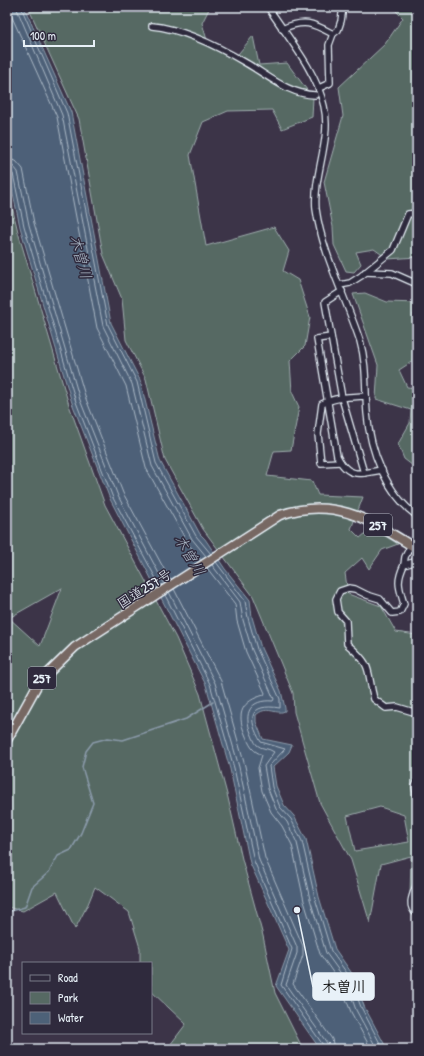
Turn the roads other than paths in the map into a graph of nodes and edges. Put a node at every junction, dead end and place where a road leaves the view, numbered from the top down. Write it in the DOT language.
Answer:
graph roads {
  1 [pos="268,7"];
  2 [pos="343,7"];
  3 [pos="152,26"];
  4 [pos="282,29"];
  5 [pos="333,34"];
  6 [pos="318,88"];
  7 [pos="315,95"];
  8 [pos="417,213"];
  9 [pos="365,272"];
  10 [pos="417,284"];
  11 [pos="341,288"];
  12 [pos="331,337"];
  13 [pos="366,396"];
  14 [pos="342,398"];
  15 [pos="328,401"];
  16 [pos="340,462"];
  17 [pos="382,470"];
  18 [pos="364,473"];
  19 [pos="417,516"];
  20 [pos="414,547"];
  21 [pos="417,560"];
  22 [pos="404,565"];
  23 [pos="417,713"];
  24 [pos="7,740"];
  25 [pos="417,782"];
  26 [pos="417,798"];
  27 [pos="417,884"];
  28 [pos="417,914"];
  1 -- 4 [label="street"];
  2 -- 5 [label="street"];
  3 -- 7 [label="street"];
  4 -- 5 [label="street"];
  4 -- 6 [label="street"];
  5 -- 6 [label="street"];
  6 -- 11 [label="street"];
  8 -- 9 [label="street"];
  9 -- 10 [label="street"];
  9 -- 11 [label="street"];
  11 -- 12 [label="street"];
  11 -- 13 [label="street"];
  12 -- 14 [label="street"];
  12 -- 15 [label="street"];
  13 -- 14 [label="street"];
  13 -- 17 [label="street"];
  14 -- 15 [label="street"];
  14 -- 18 [label="street"];
  15 -- 16 [label="street"];
  15 -- 16 [label="street"];
  16 -- 18 [label="street"];
  17 -- 18 [label="street"];
  17 -- 19 [label="street"];
  20 -- 22 [label="street"];
  20 -- 24 [label="highway, 国道257号 / 257"];
  21 -- 22 [label="street"];
  22 -- 23 [label="street"];
  25 -- 26 [label="street"];
  27 -- 28 [label="street"];
}
